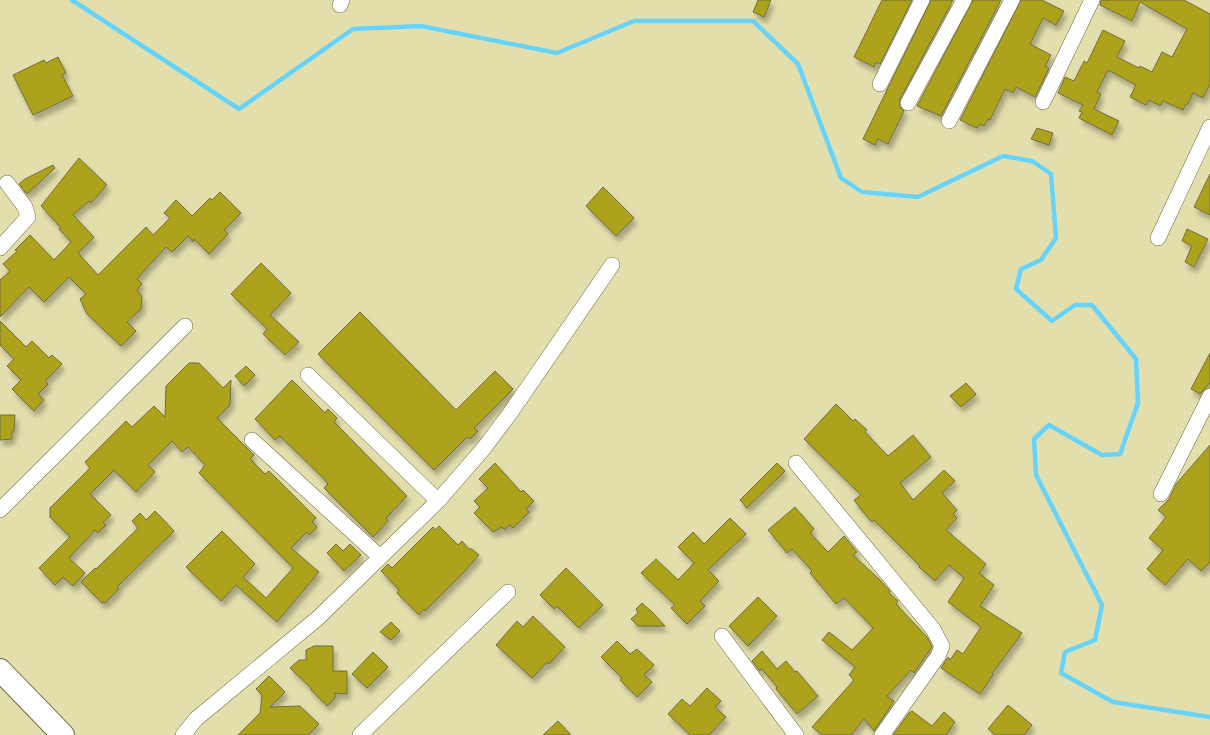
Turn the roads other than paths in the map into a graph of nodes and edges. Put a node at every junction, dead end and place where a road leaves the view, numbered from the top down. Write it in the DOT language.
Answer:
graph roads {
  1 [pos="922,0"];
  2 [pos="964,0"];
  3 [pos="1012,0"];
  4 [pos="1092,0"];
  5 [pos="880,84"];
  6 [pos="1043,102"];
  7 [pos="908,103"];
  8 [pos="949,121"];
  9 [pos="1210,127"];
  10 [pos="7,183"];
  11 [pos="1158,238"];
  12 [pos="0,248"];
  13 [pos="612,265"];
  14 [pos="185,326"];
  15 [pos="308,375"];
  16 [pos="1210,396"];
  17 [pos="252,440"];
  18 [pos="796,463"];
  19 [pos="1161,494"];
  20 [pos="438,501"];
  21 [pos="0,510"];
  22 [pos="380,557"];
  23 [pos="508,592"];
  24 [pos="722,636"];
  25 [pos="0,670"];
  26 [pos="63,735"];
  27 [pos="183,735"];
  28 [pos="360,735"];
  29 [pos="796,735"];
  30 [pos="882,735"];
  1 -- 5 [label="street"];
  2 -- 7 [label="street"];
  3 -- 8 [label="street"];
  4 -- 6 [label="street"];
  9 -- 11 [label="street"];
  10 -- 12 [label="street"];
  13 -- 20 [label="street"];
  14 -- 21 [label="street"];
  15 -- 20 [label="street"];
  16 -- 19 [label="street"];
  17 -- 22 [label="street"];
  18 -- 30 [label="street"];
  20 -- 22 [label="street"];
  22 -- 27 [label="street"];
  23 -- 28 [label="street"];
  24 -- 29 [label="street"];
  25 -- 26 [label="street"];
}
